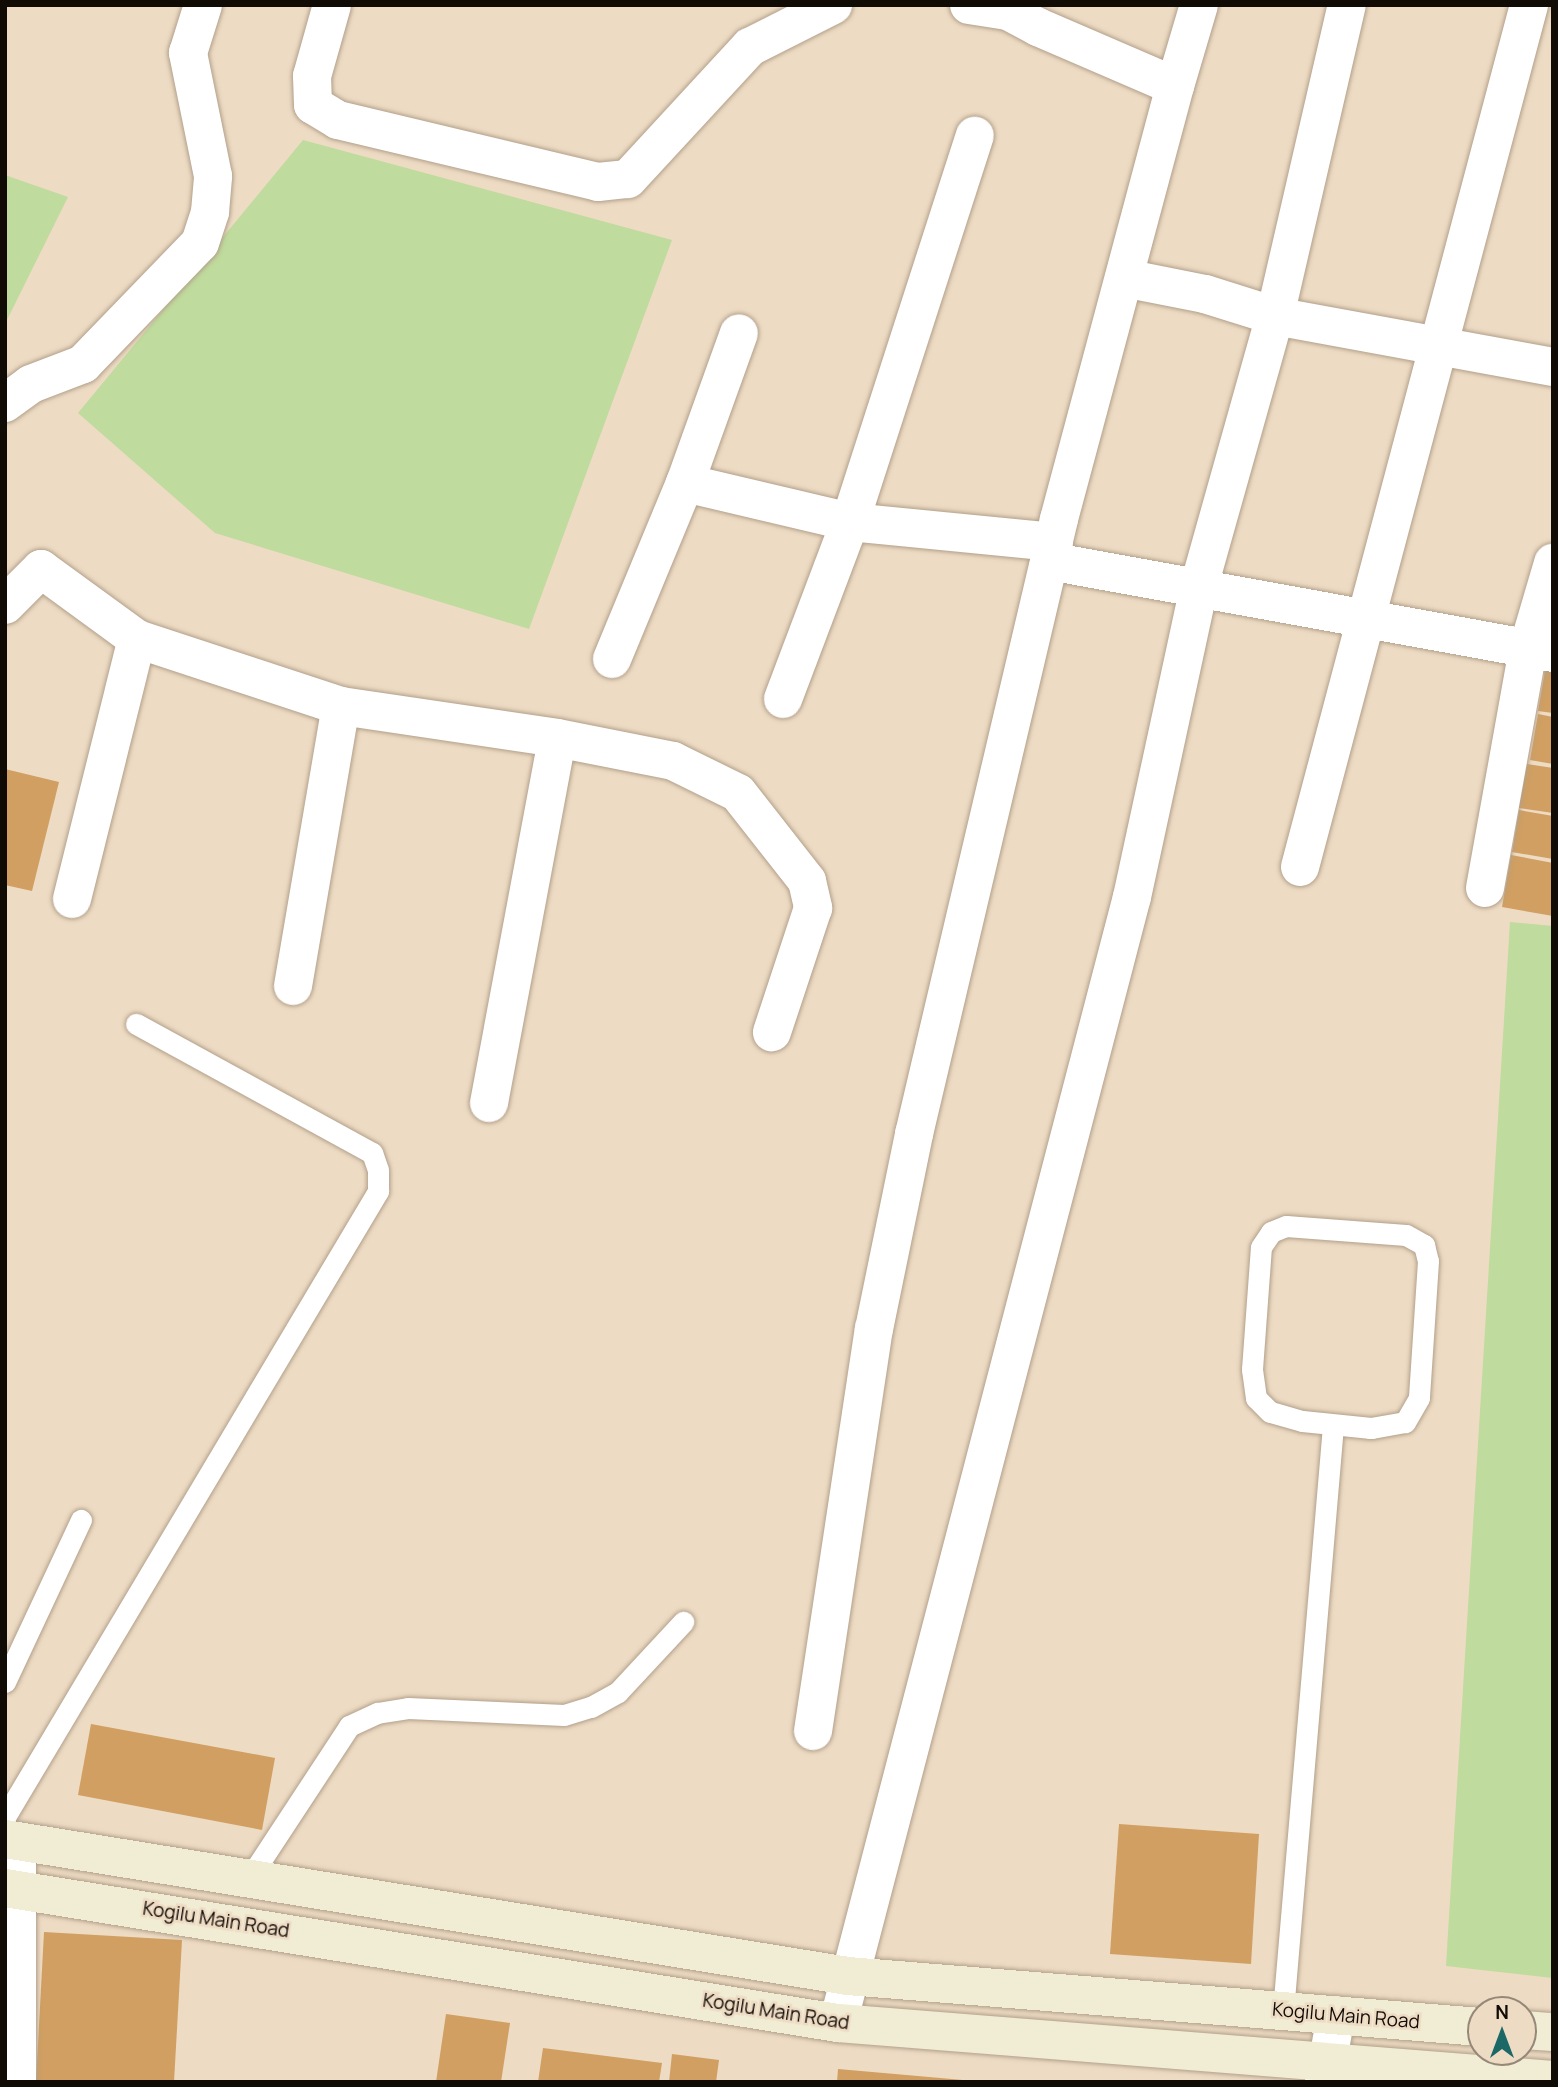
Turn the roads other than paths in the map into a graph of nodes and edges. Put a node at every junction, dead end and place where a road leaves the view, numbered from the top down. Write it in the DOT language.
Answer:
graph roads {
  1 [pos="203,5"];
  2 [pos="332,5"];
  3 [pos="833,5"];
  4 [pos="970,5"];
  5 [pos="1199,5"];
  6 [pos="1347,5"];
  7 [pos="1529,5"];
  8 [pos="1009,8"];
  9 [pos="1175,86"];
  10 [pos="975,136"];
  11 [pos="1124,278"];
  12 [pos="1275,316"];
  13 [pos="738,332"];
  14 [pos="1438,346"];
  15 [pos="1553,367"];
  16 [pos="5,403"];
  17 [pos="685,483"];
  18 [pos="850,522"];
  19 [pos="1052,552"];
  20 [pos="1553,564"];
  21 [pos="1199,586"];
  22 [pos="5,605"];
  23 [pos="1368,618"];
  24 [pos="137,639"];
  25 [pos="1540,650"];
  26 [pos="612,659"];
  27 [pos="783,699"];
  28 [pos="341,706"];
  29 [pos="557,738"];
  30 [pos="1300,867"];
  31 [pos="1485,888"];
  32 [pos="72,899"];
  33 [pos="293,986"];
  34 [pos="136,1024"];
  35 [pos="772,1032"];
  36 [pos="489,1103"];
  37 [pos="1333,1425"];
  38 [pos="80,1520"];
  39 [pos="683,1622"];
  40 [pos="5,1682"];
  41 [pos="813,1731"];
  42 [pos="9,1832"];
  43 [pos="250,1877"];
  44 [pos="11,1888"];
  45 [pos="848,1976"];
  46 [pos="1283,2011"];
  47 [pos="1336,2015"];
  48 [pos="838,2023"];
  49 [pos="1467,2026"];
  50 [pos="1325,2072"];
  51 [pos="1553,2080"];
  52 [pos="17,2082"];
  1 -- 16 [label="street"];
  2 -- 3 [label="street"];
  4 -- 8 [label="street"];
  5 -- 9 [label="street"];
  6 -- 12 [label="street"];
  7 -- 14 [label="street"];
  8 -- 9 [label="street"];
  9 -- 11 [label="street"];
  10 -- 18 [label="street"];
  11 -- 12 [label="street"];
  11 -- 19 [label="street"];
  12 -- 14 [label="street"];
  12 -- 21 [label="street"];
  13 -- 17 [label="street"];
  14 -- 15 [label="street"];
  14 -- 23 [label="street"];
  17 -- 18 [label="street"];
  17 -- 26 [label="street"];
  18 -- 19 [label="street"];
  18 -- 27 [label="street"];
  19 -- 21 [label="street"];
  19 -- 41 [label="street"];
  20 -- 25 [label="street"];
  21 -- 23 [label="street"];
  21 -- 45 [label="street"];
  22 -- 24 [label="street"];
  23 -- 25 [label="street"];
  23 -- 30 [label="street"];
  24 -- 28 [label="street"];
  24 -- 32 [label="street"];
  25 -- 31 [label="street"];
  28 -- 29 [label="street"];
  28 -- 33 [label="street"];
  29 -- 35 [label="street"];
  29 -- 36 [label="street"];
  34 -- 42 [label="lane"];
  37 -- 37 [label="lane"];
  37 -- 46 [label="lane"];
  38 -- 40 [label="lane"];
  39 -- 43 [label="lane"];
  42 -- 43 [label="main road, Kogilu Main Road"];
  42 -- 44 [label="street"];
  43 -- 45 [label="main road, Kogilu Main Road"];
  44 -- 48 [label="main road, Kogilu Main Road"];
  44 -- 52 [label="street"];
  45 -- 46 [label="main road, Kogilu Main Road"];
  45 -- 48 [label="street"];
  46 -- 47 [label="main road, Kogilu Main Road"];
  47 -- 49 [label="main road, Kogilu Main Road"];
  47 -- 50 [label="street"];
  48 -- 50 [label="main road, Kogilu Main Road"];
  50 -- 51 [label="main road, Kogilu Main Road"];
}
